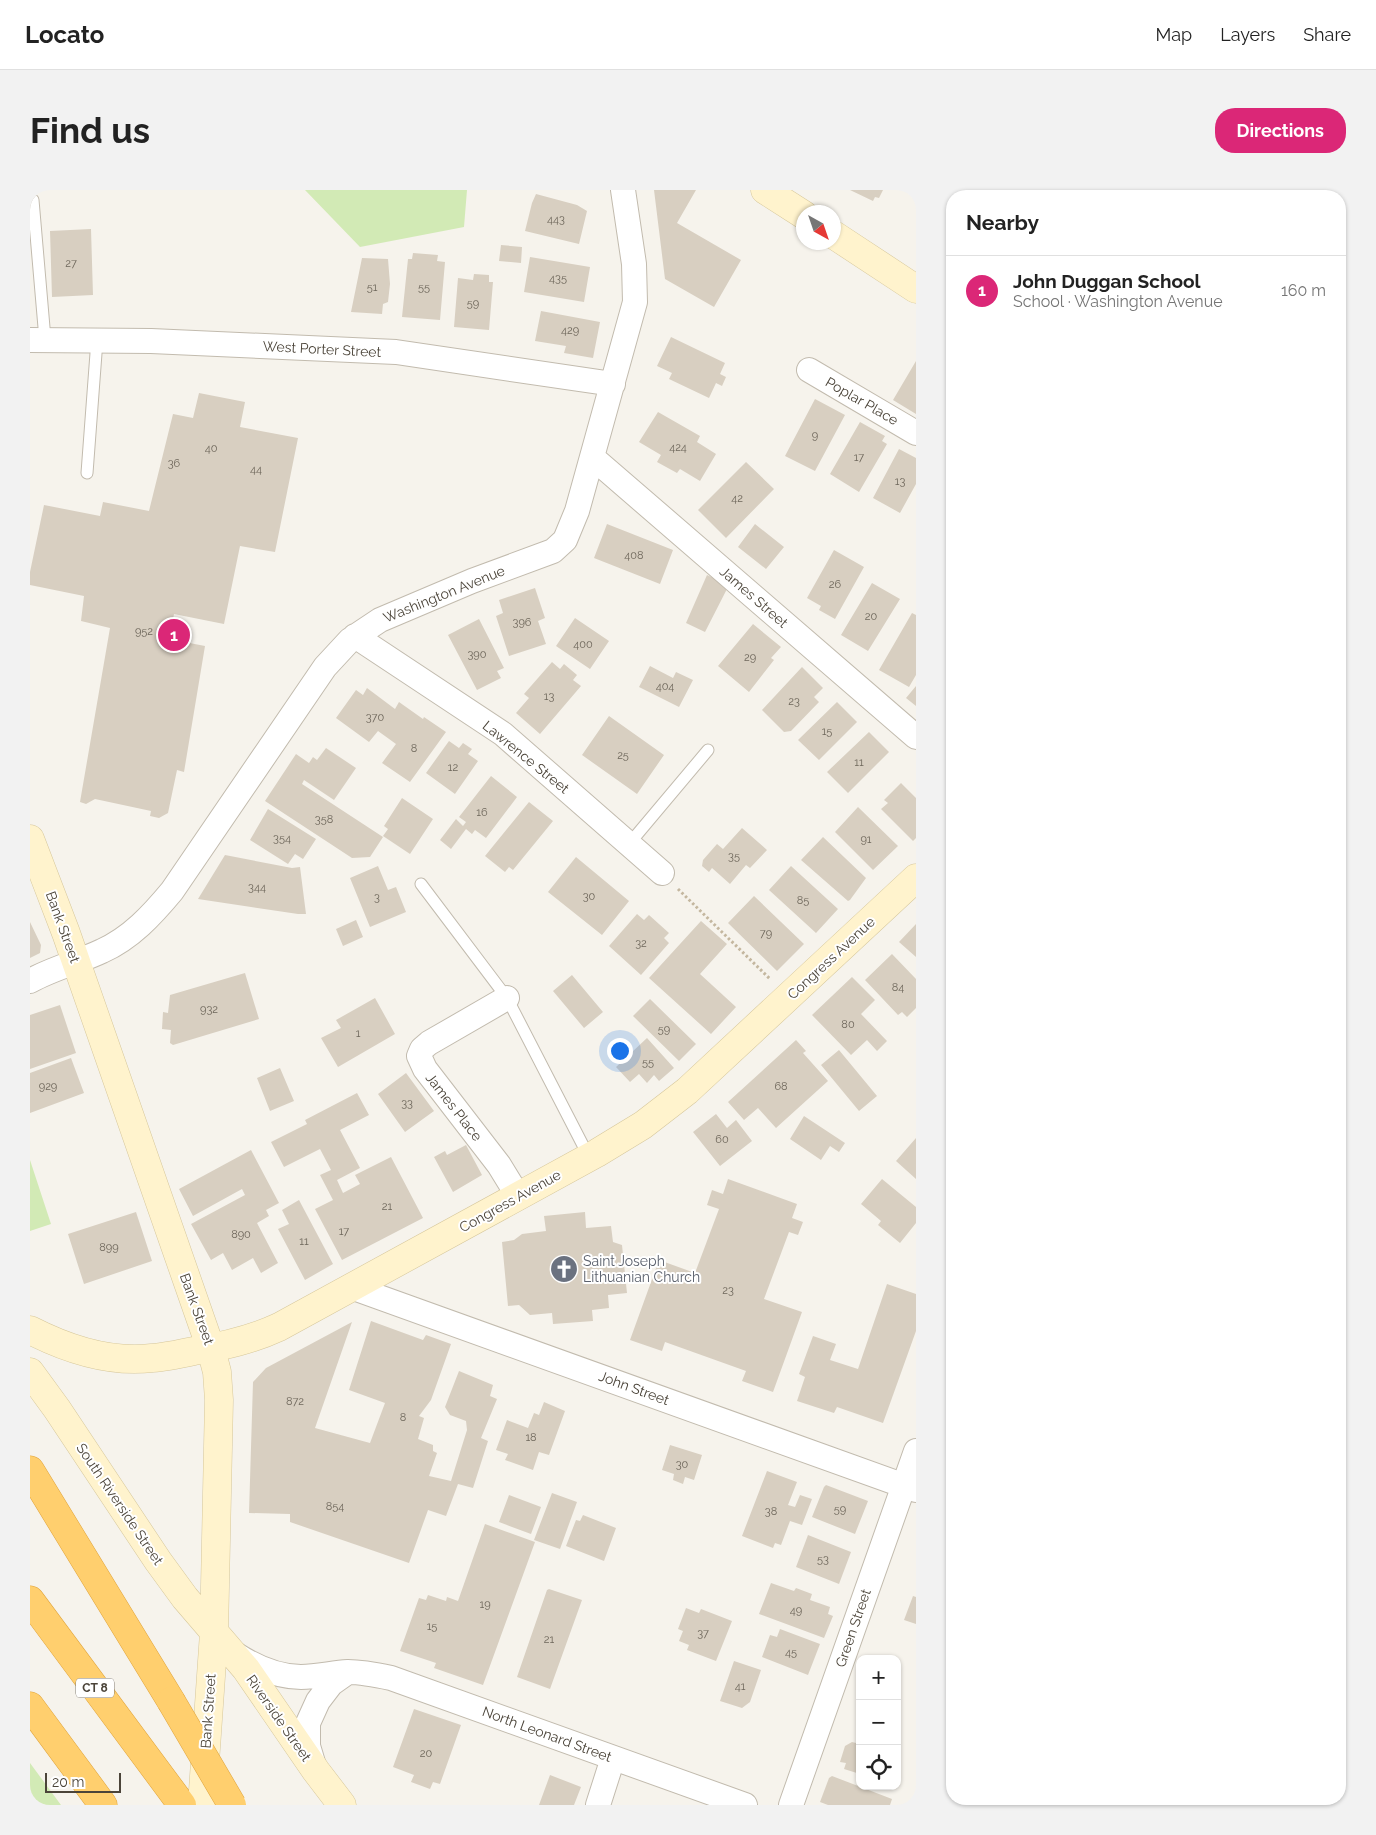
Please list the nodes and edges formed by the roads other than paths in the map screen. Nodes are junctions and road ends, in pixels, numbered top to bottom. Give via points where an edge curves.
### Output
1 (623, 190) edge
2 (765, 190) edge
3 (33, 200) dead end
4 (796, 210) edge
5 (841, 240) edge
6 (916, 289) edge
7 (38, 340) edge
8 (97, 340) junction
9 (809, 370) dead end
10 (613, 384) junction
11 (916, 433) edge
12 (592, 457) junction
13 (87, 474) dead end
14 (355, 636) junction
15 (916, 737) edge
16 (708, 750) dead end
17 (30, 839) edge
18 (628, 844) junction
19 (662, 873) road end
20 (916, 878) edge
21 (421, 884) dead end
22 (76, 962) junction
23 (30, 980) edge
24 (507, 998) junction
25 (590, 1157) junction
26 (518, 1196) junction
27 (351, 1287) junction
28 (30, 1330) edge
29 (211, 1348) junction
30 (30, 1372) edge
31 (916, 1451) edge
32 (30, 1470) edge
33 (910, 1488) edge
34 (30, 1600) edge
35 (223, 1642) junction
36 (348, 1672) junction
37 (30, 1706) edge
38 (613, 1758) junction
39 (316, 1771) junction
40 (103, 1805) edge
41 (182, 1805) edge
42 (202, 1805) edge
43 (232, 1805) edge
44 (342, 1805) edge
45 (598, 1805) edge
46 (745, 1805) edge
47 (791, 1805) edge

1 - 10 street, Washington Avenue via 636,284 632,315
2 - 4 street
3 - 7 lane
5 - 6 street
7 - 8 street, West Porter Street
8 - 10 street, West Porter Street via 396,352
8 - 13 lane
9 - 11 street, Poplar Place
10 - 12 street, Washington Avenue
12 - 14 street, Washington Avenue via 572,527 558,548 393,613
12 - 15 street, James Street
14 - 18 street, Lawrence Street via 503,734
14 - 22 street, Washington Avenue via 325,667 155,912 120,942
16 - 18 lane
17 - 22 street, Bank Street
18 - 19 street, Lawrence Street
20 - 25 street, Congress Avenue via 687,1091 643,1125
21 - 24 lane
22 - 23 street, Washington Avenue
22 - 29 street, Bank Street
24 - 25 lane
24 - 26 street, James Place via 429,1043 419,1056 425,1069 499,1165
25 - 26 street, Congress Avenue
26 - 27 street, Congress Avenue
27 - 29 street, Congress Avenue via 258,1336
27 - 33 street, John Street
28 - 29 street, Congress Avenue via 66,1347 113,1357 153,1358
29 - 35 street, Bank Street via 219,1400
30 - 35 street, South Riverside Street via 158,1561
31 - 33 street, Green Street
32 - 43 highway, bridge
33 - 47 street, Green Street
34 - 41 highway, CT 8
35 - 36 street, North Leonard Street via 253,1666 276,1674 301,1677
35 - 39 street, Riverside Street via 246,1669
35 - 42 street, Bank Street
36 - 38 street, North Leonard Street via 391,1678
36 - 39 street via 331,1684 318,1701 308,1723 308,1746
37 - 40 highway
38 - 45 street
38 - 46 street, North Leonard Street
39 - 44 street, Riverside Street

